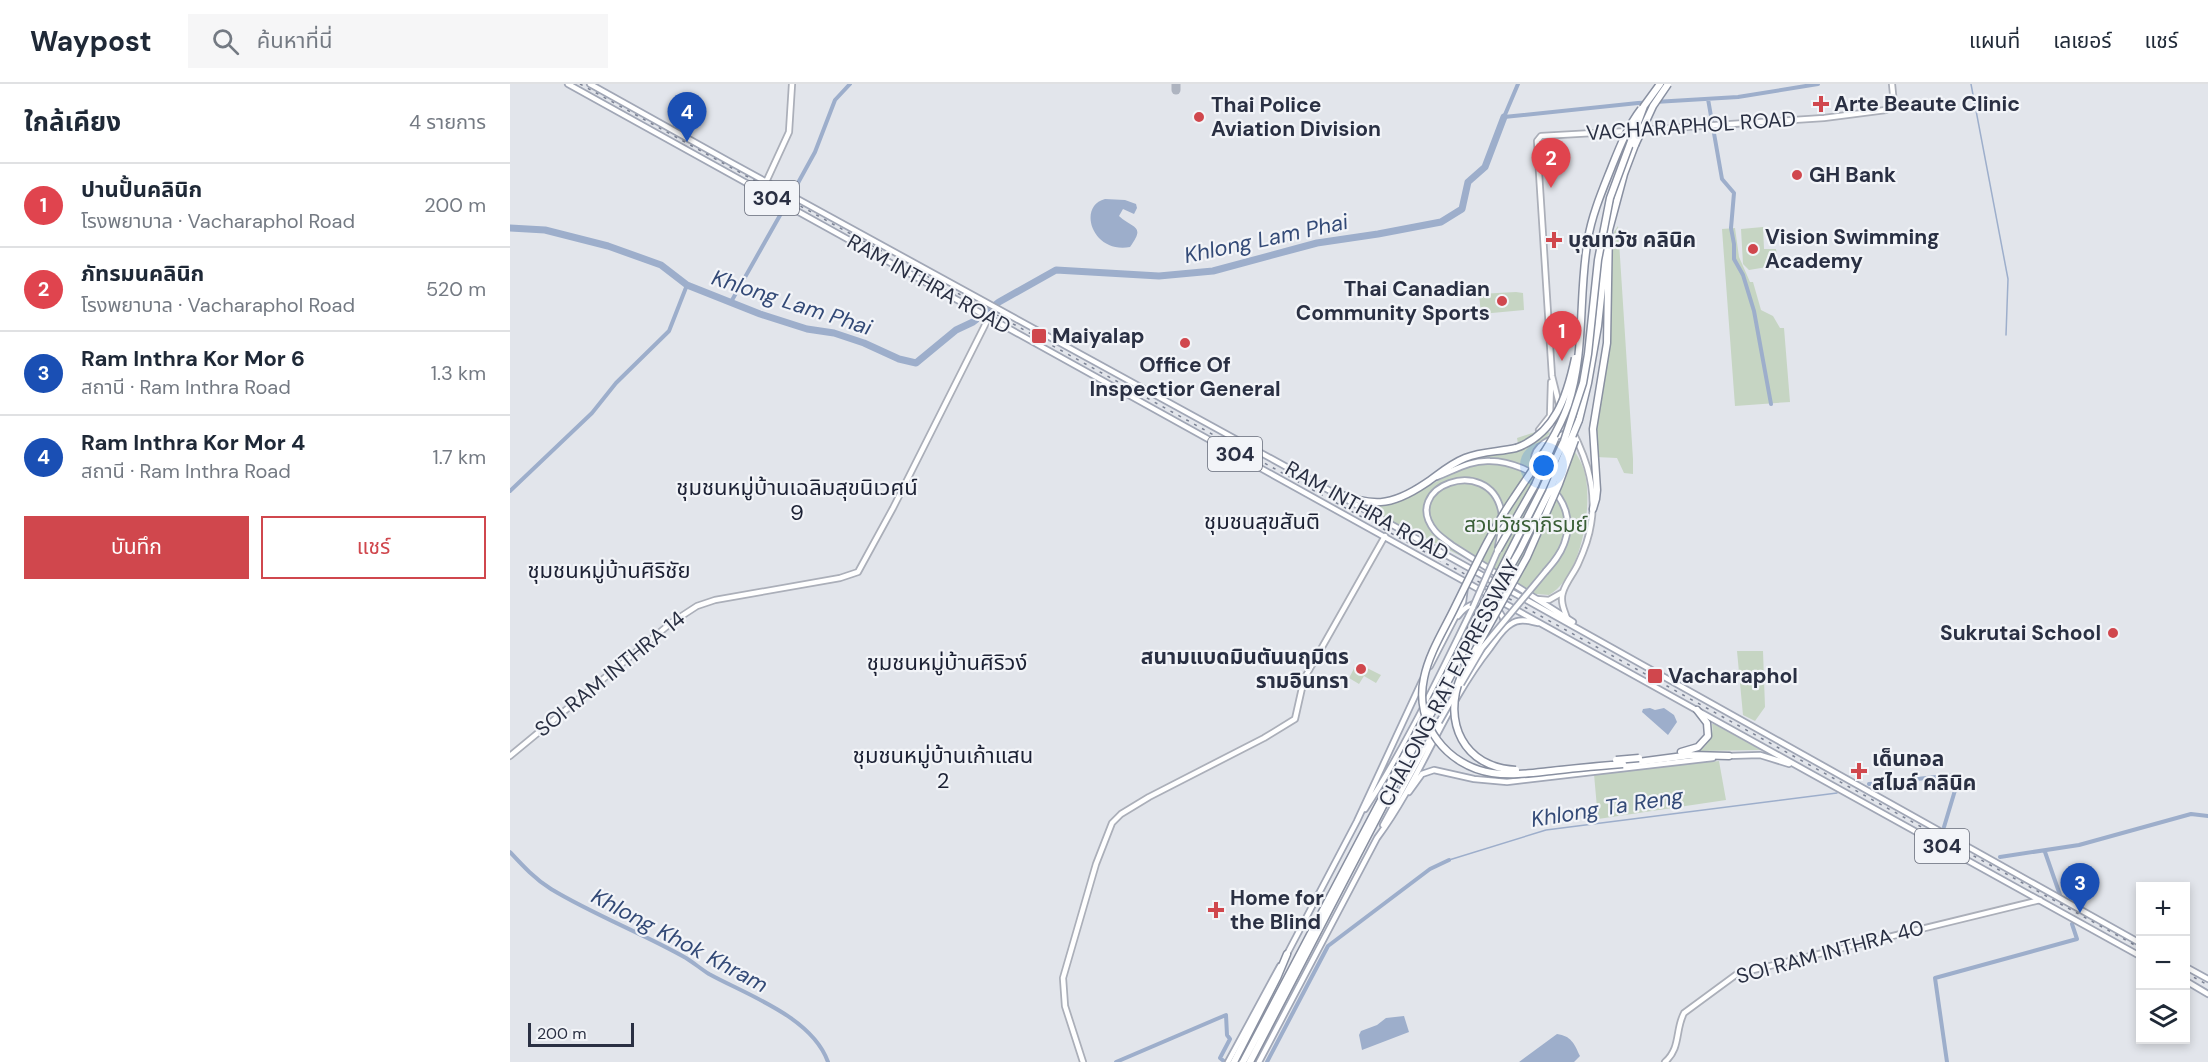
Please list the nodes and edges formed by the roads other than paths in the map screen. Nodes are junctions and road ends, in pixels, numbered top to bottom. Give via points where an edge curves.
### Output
1 (568, 84) edge
2 (590, 84) edge
3 (792, 84) edge
4 (1660, 84) edge
5 (1668, 84) edge
6 (1892, 84) edge
7 (600, 87) edge
8 (1644, 106) junction
9 (766, 182) junction
10 (1610, 227) junction
11 (942, 278) junction
12 (936, 288) junction
13 (987, 316) junction
14 (1581, 327) junction
15 (1092, 360) junction
16 (1086, 371) junction
17 (1552, 376) junction
18 (1579, 420) junction
19 (1558, 427) junction
20 (1573, 431) junction
21 (1550, 438) junction
22 (1541, 478) junction
23 (1427, 482) junction
24 (1333, 492) junction
25 (1593, 508) junction
26 (1385, 536) junction
27 (1497, 550) junction
28 (1454, 574) junction
29 (1563, 592) junction
30 (1534, 599) junction
31 (1455, 618) junction
32 (1567, 618) junction
33 (1543, 624) junction
34 (1503, 631) junction
35 (1602, 642) junction
36 (1697, 710) junction
37 (1746, 724) junction
38 (1740, 734) junction
39 (510, 756) edge
40 (1729, 756) joint
41 (1624, 766) junction
42 (1805, 770) junction
43 (1396, 811) junction
44 (1357, 821) junction
45 (1377, 838) junction
46 (2050, 893) junction
47 (2040, 900) junction
48 (2136, 941) edge
49 (1287, 954) junction
50 (2136, 954) edge
51 (2190, 969) edge
52 (2208, 979) edge
53 (2190, 983) edge
54 (2208, 994) edge
55 (1083, 1062) edge
56 (1230, 1062) edge
57 (1243, 1062) edge
58 (1250, 1062) edge
59 (1259, 1062) edge
60 (1665, 1062) edge

1 - 12 main road, RAM INTHRA ROAD / 304
2 - 7 main road, RAM INTHRA ROAD / 304
3 - 9 main road via 789,132
4 - 8 highway, CHALONG RAT EXPRESSWAY, bridge
5 - 10 highway, CHALONG RAT EXPRESSWAY, bridge via 1635,145
6 - 17 main road, VACHARAPHOL ROAD via 1894,104 1887,110 1541,136 1536,143
7 - 9 main road, RAM INTHRA ROAD / 304
8 - 14 highway, bridge via 1620,147 1591,225
8 - 57 highway, CHALONG RAT EXPRESSWAY, bridge via 1610,198 1583,383 1569,430 1470,631
9 - 11 main road, RAM INTHRA ROAD / 304
10 - 18 highway, CHALONG RAT EXPRESSWAY via 1598,326
10 - 25 highway via 1607,336 1593,429
11 - 12 main road
11 - 15 main road, RAM INTHRA ROAD / 304
12 - 13 main road, RAM INTHRA ROAD / 304
13 - 16 main road, RAM INTHRA ROAD / 304
13 - 39 main road, SOI RAM INTHRA 14 via 858,572 697,606 671,623
14 - 19 highway, bridge via 1573,388
14 - 23 highway, bridge via 1573,368 1558,411 1541,435 1516,448 1464,458
15 - 16 main road
15 - 24 main road, RAM INTHRA ROAD / 304
16 - 26 main road, RAM INTHRA ROAD / 304
17 - 20 main road, VACHARAPHOL ROAD via 1561,410
17 - 21 main road via 1550,416 1541,429 1549,428
18 - 36 highway, bridge via 1559,484 1531,548 1461,676 1454,696 1459,735 1470,750 1490,765 1527,770 1686,752 1708,736 1708,727
18 - 58 highway, CHALONG RAT EXPRESSWAY, bridge via 1520,550
19 - 27 highway, bridge via 1535,485
19 - 41 highway, bridge via 1490,539 1435,648 1423,680 1423,703 1428,725 1440,746 1462,763 1481,771 1513,774
20 - 21 main road
20 - 25 main road, VACHARAPHOL ROAD via 1592,484
21 - 22 main road, bridge via 1535,453 1534,464
22 - 23 main road, bridge via 1519,467 1490,460 1475,461
22 - 45 main road, bridge via 1552,487 1566,513 1565,543 1557,558 1482,648
23 - 24 highway via 1378,503
24 - 35 main road, RAM INTHRA ROAD / 304
25 - 29 main road, VACHARAPHOL ROAD via 1585,548
26 - 28 main road, RAM INTHRA ROAD / 304
26 - 55 main road via 1304,679 1294,719 1149,797 1112,823 1063,978 1065,1006
27 - 30 main road, bridge via 1502,519 1495,496 1473,482 1454,480 1434,492 1428,506 1435,531
27 - 44 main road, bridge via 1422,710
28 - 31 main road via 1466,588
28 - 33 main road, RAM INTHRA ROAD / 304
29 - 30 main road via 1549,600
29 - 32 main road
30 - 32 main road
31 - 34 main road via 1469,605 1485,603 1503,615
31 - 44 main road
32 - 35 main road
33 - 34 main road via 1517,621
33 - 36 main road, RAM INTHRA ROAD / 304
34 - 43 main road via 1468,680
35 - 37 main road, RAM INTHRA ROAD / 304
36 - 38 main road, RAM INTHRA ROAD / 304
37 - 38 main road
37 - 46 main road, RAM INTHRA ROAD / 304
38 - 42 main road, RAM INTHRA ROAD / 304
40 - 41 highway via 1691,755
40 - 42 main road via 1760,755
41 - 43 main road via 1499,782 1428,771
42 - 47 main road, RAM INTHRA ROAD / 304
43 - 45 main road
44 - 49 main road
45 - 59 main road
46 - 47 main road
46 - 48 main road, RAM INTHRA ROAD / 304
47 - 50 main road, RAM INTHRA ROAD / 304
47 - 60 main road, SOI RAM INTHRA 40 via 1737,974 1684,1013 1676,1049
49 - 56 main road
49 - 56 highway via 1240,1050
51 - 52 main road
53 - 54 main road

